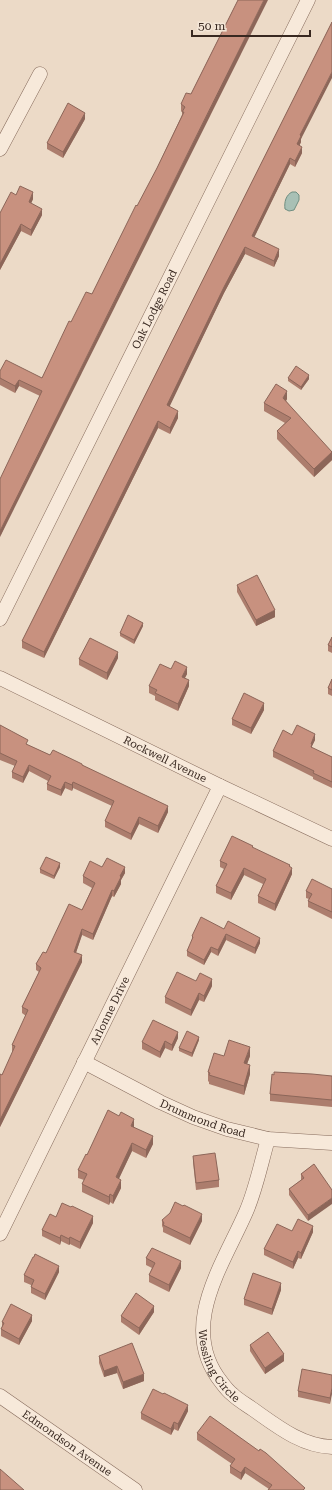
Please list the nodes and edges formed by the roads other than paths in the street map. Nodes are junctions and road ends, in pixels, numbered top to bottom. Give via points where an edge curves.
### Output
1 (308, 0) edge
2 (40, 74) dead end
3 (0, 149) edge
4 (0, 618) edge
5 (0, 678) edge
6 (220, 786) junction
7 (332, 839) edge
8 (84, 1062) junction
9 (268, 1139) junction
10 (332, 1143) edge
11 (0, 1234) edge
12 (0, 1396) edge
13 (332, 1447) edge
14 (135, 1490) edge

1 - 4 street, Oak Lodge Road
2 - 3 street
5 - 6 street, Rockwell Avenue
6 - 7 street, Rockwell Avenue
6 - 8 street, Arlonne Drive
8 - 9 street, Drummond Road via 193,1117
8 - 11 street, Arlonne Drive
9 - 10 street, Drummond Road
9 - 13 street, Wessling Circle via 247,1210 209,1292 202,1339 207,1359 215,1375 231,1394 284,1431 308,1443
12 - 14 street, Edmondson Avenue

